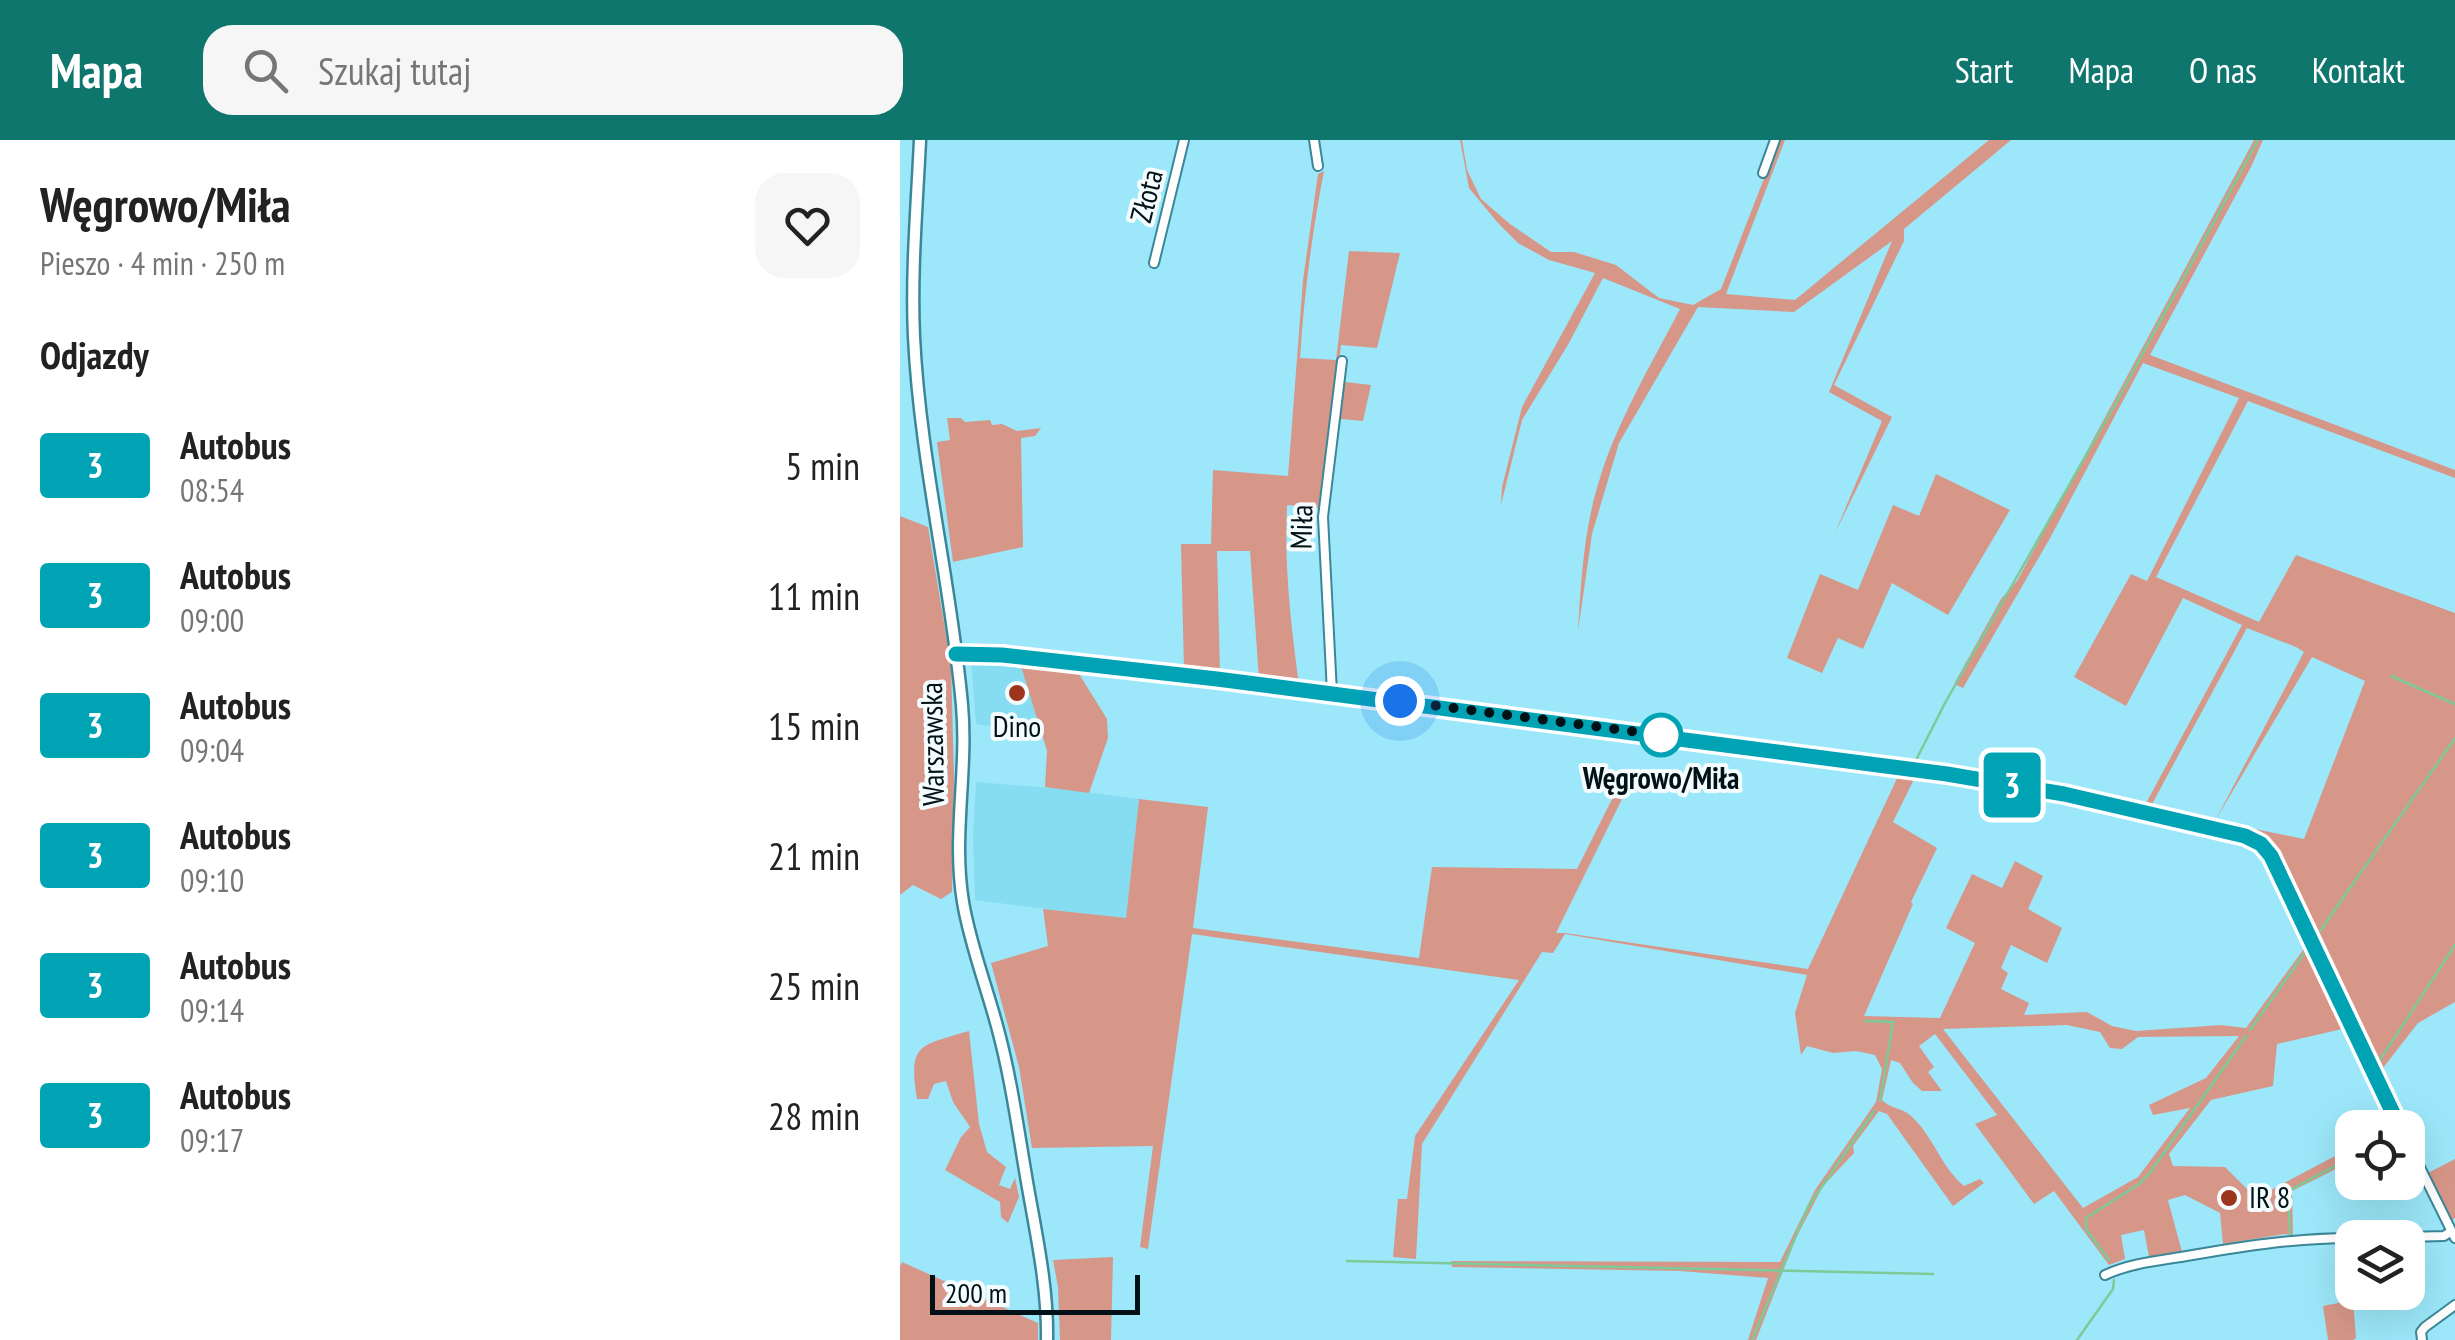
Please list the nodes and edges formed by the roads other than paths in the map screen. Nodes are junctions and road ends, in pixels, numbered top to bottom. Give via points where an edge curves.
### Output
1 (920, 140) edge
2 (1184, 140) edge
3 (1314, 140) edge
4 (1775, 140) edge
5 (1318, 166) dead end
6 (1763, 173) dead end
7 (1154, 263) dead end
8 (1342, 361) dead end
9 (956, 654) junction
10 (1332, 694) junction
11 (2391, 1110) edge
12 (2425, 1179) edge
13 (2452, 1235) edge
14 (2425, 1237) edge
15 (2335, 1239) edge
16 (2104, 1276) dead end
17 (2455, 1305) edge
18 (1047, 1340) edge
19 (2422, 1340) edge

1 - 9 main road, Warszawska via 914,337
2 - 7 street, Złota
3 - 5 street
4 - 6 street
8 - 10 street, Miła via 1323,516
9 - 10 street
9 - 18 main road, Warszawska via 964,728 962,895 1011,1086
10 - 11 street via 1947,774 2245,836 2271,856
12 - 13 street
13 - 14 street
15 - 16 street via 2213,1251
17 - 19 street via 2421,1332

